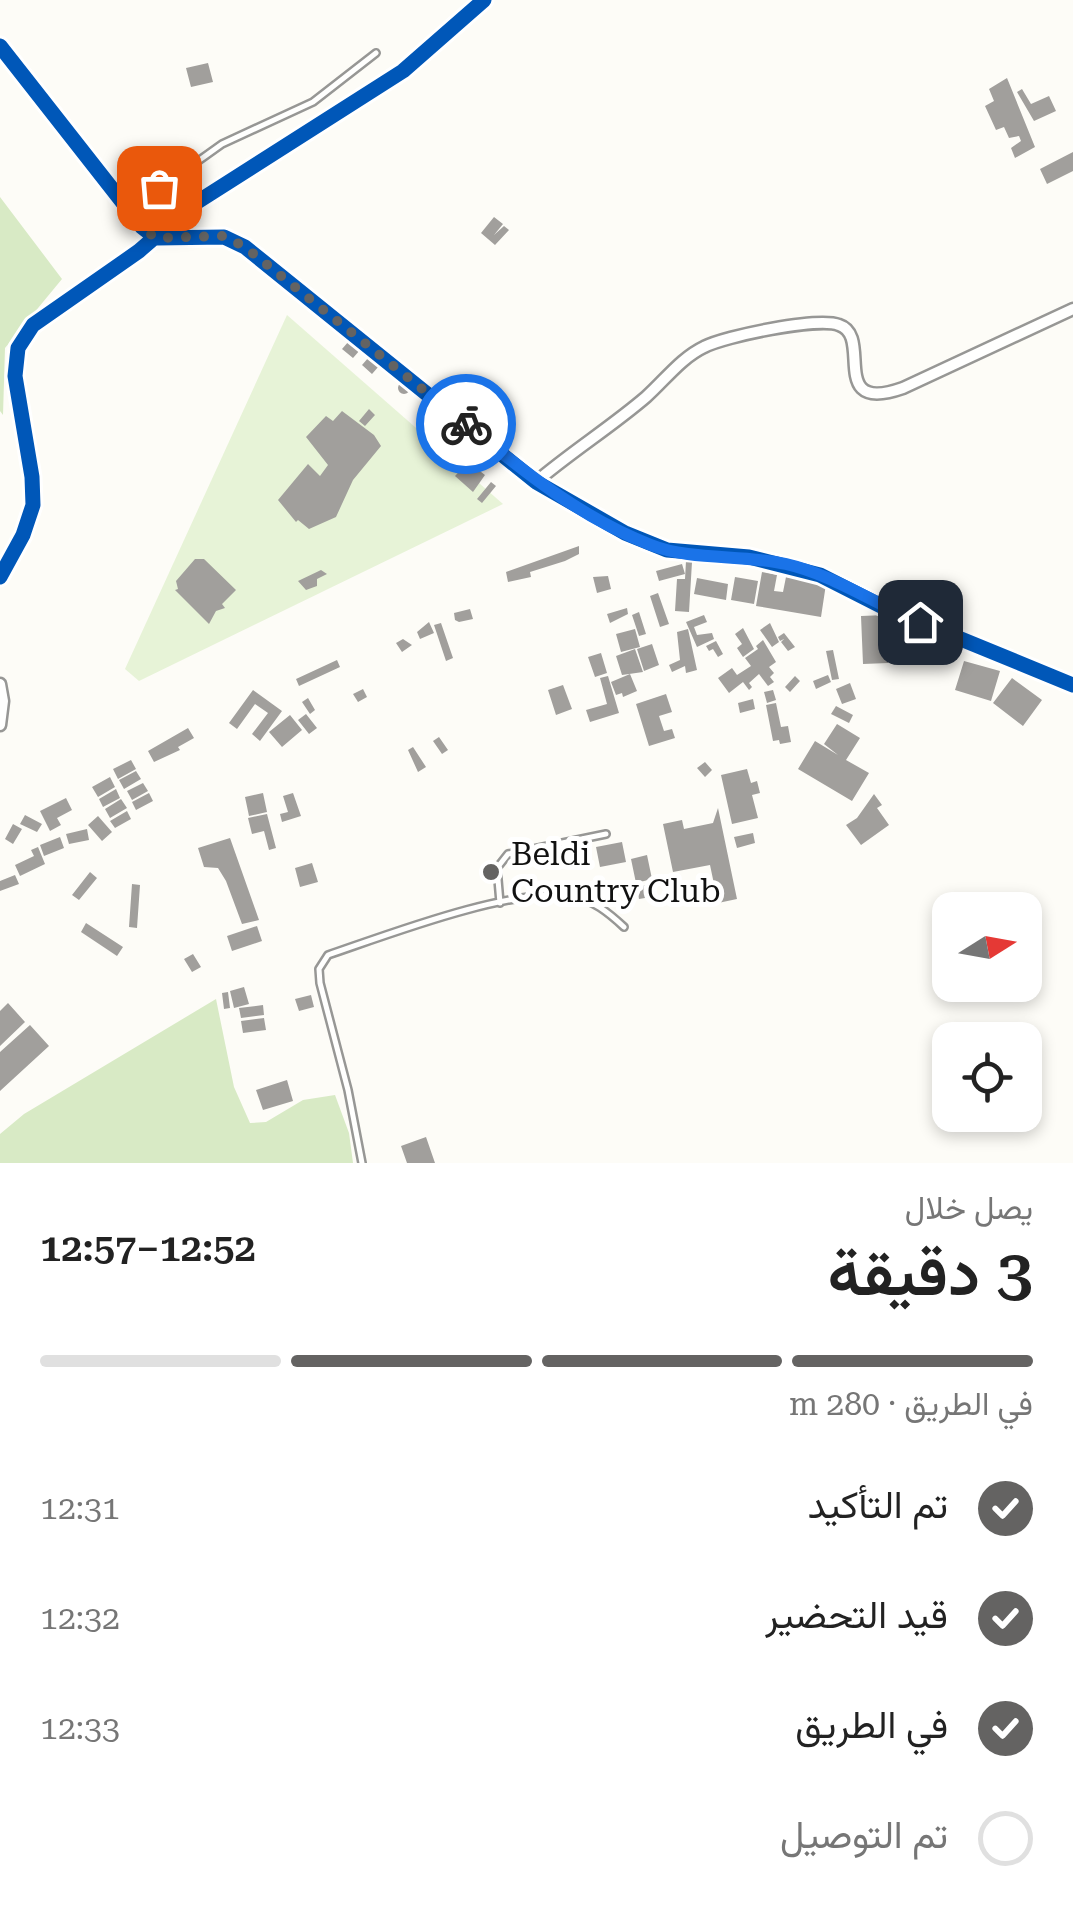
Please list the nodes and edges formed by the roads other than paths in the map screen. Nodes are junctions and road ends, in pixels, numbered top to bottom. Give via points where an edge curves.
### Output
1 (484, 0) edge
2 (0, 46) edge
3 (376, 53) dead end
4 (128, 210) junction
5 (156, 238) junction
6 (1073, 309) edge
7 (536, 482) junction
8 (0, 577) edge
9 (0, 684) edge
10 (1073, 685) edge
11 (0, 725) edge
12 (606, 834) dead end
13 (500, 903) junction
14 (624, 927) dead end
15 (362, 1163) edge

1 - 5 street via 403,72 191,206
2 - 4 street
3 - 4 lane via 314,102 222,144
4 - 5 street
5 - 7 street via 224,236 245,247
5 - 8 street via 33,325 18,348 15,376 33,505
6 - 7 street via 878,396 856,378 854,342 841,325 718,341 686,358
7 - 10 street via 648,544 749,557 820,575
9 - 11 street
12 - 13 lane via 508,854 497,868
13 - 14 lane via 575,896
13 - 15 lane via 358,944 322,962 320,983

